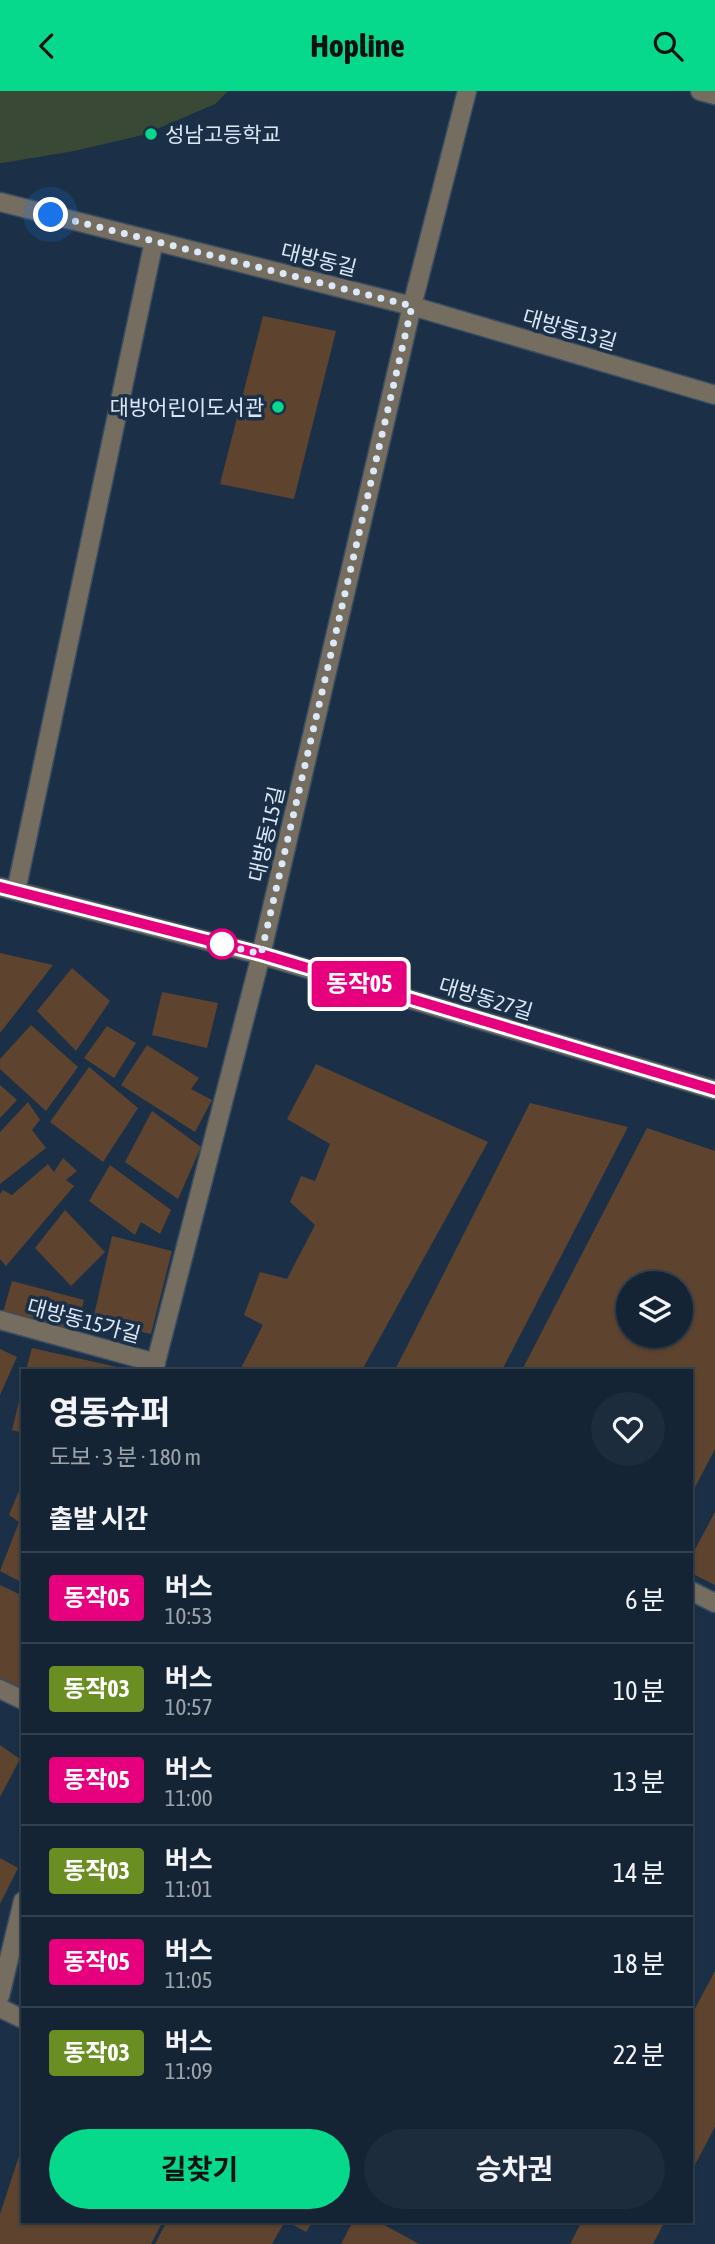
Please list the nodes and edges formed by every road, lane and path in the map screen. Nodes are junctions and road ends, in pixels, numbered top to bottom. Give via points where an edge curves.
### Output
1 (467, 91) edge
2 (700, 91) edge
3 (715, 95) edge
4 (0, 202) edge
5 (154, 241) junction
6 (412, 306) junction
7 (715, 395) edge
8 (8, 889) edge
9 (261, 954) junction
10 (715, 1090) edge
11 (0, 1320) edge
12 (155, 1367) edge
13 (693, 1592) edge
14 (715, 1603) edge
15 (0, 1689) edge
16 (21, 1699) edge
17 (21, 1909) edge
18 (0, 1996) edge
19 (0, 2008) edge
20 (21, 2018) edge

1 - 6 street
2 - 3 street
4 - 5 street, 대방동길
5 - 6 street, 대방동길
5 - 8 street
6 - 7 street, 대방동13길
6 - 9 street, 대방동15길
8 - 9 street, 대방동27길
9 - 10 street, 대방동27길
9 - 12 street, 대방동15길
11 - 12 street, 대방동15가길
13 - 14 street
15 - 16 street
17 - 18 street
19 - 20 street

